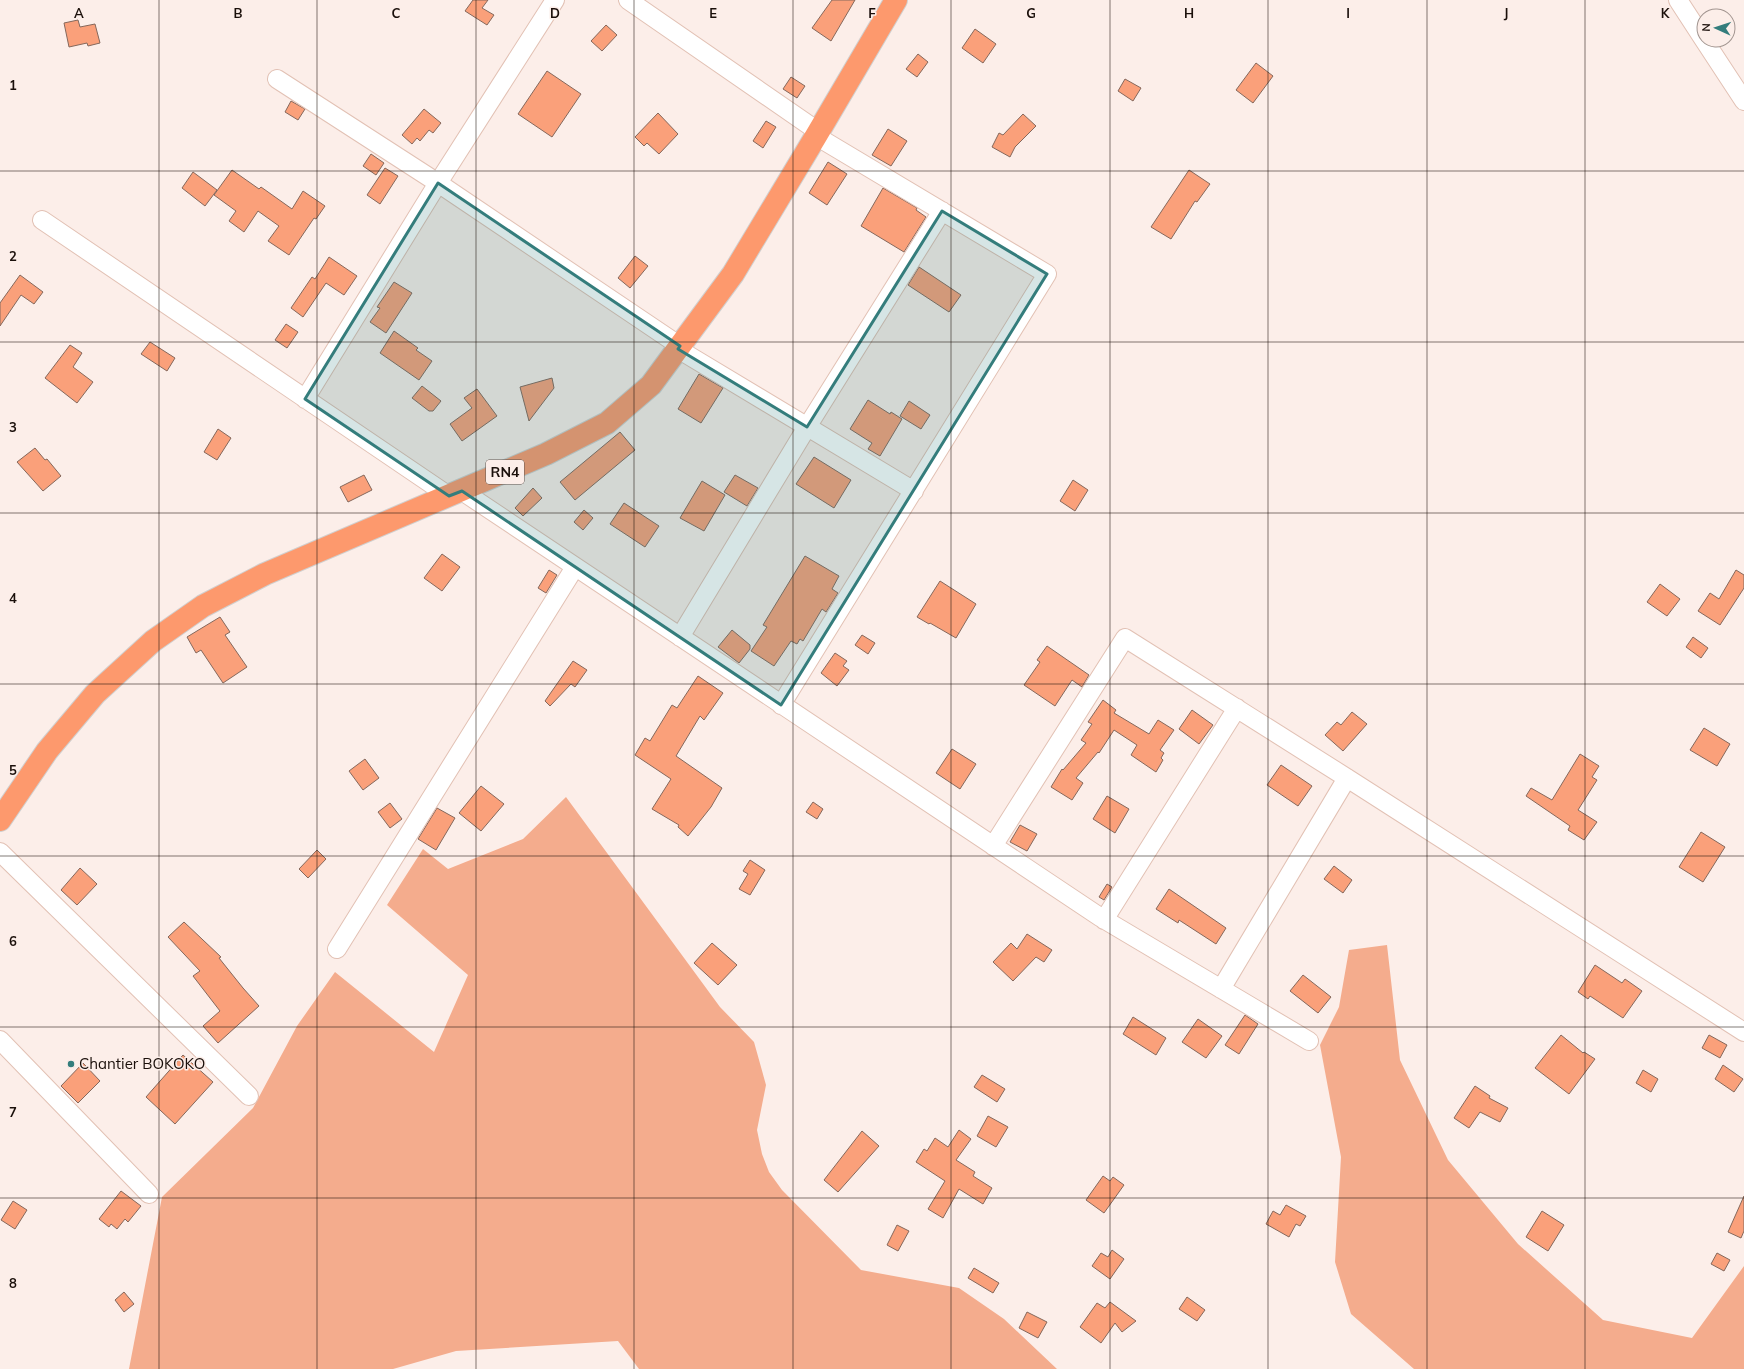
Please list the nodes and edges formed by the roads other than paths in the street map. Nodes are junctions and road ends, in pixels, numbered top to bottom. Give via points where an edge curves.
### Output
1 (555, 0) edge
2 (628, 0) edge
3 (896, 0) edge
4 (1678, 0) edge
5 (1696, 28) edge
6 (1709, 48) edge
7 (277, 79) dead end
8 (1744, 101) edge
9 (817, 134) junction
10 (438, 183) junction
11 (942, 211) junction
12 (42, 220) dead end
13 (679, 347) junction
14 (305, 399) junction
15 (807, 427) junction
16 (914, 490) junction
17 (455, 494) junction
18 (575, 567) junction
19 (680, 637) junction
20 (781, 705) junction
21 (1237, 708) junction
22 (1347, 778) junction
23 (0, 820) edge
24 (992, 846) junction
25 (0, 852) edge
26 (1104, 920) junction
27 (337, 948) dead end
28 (1221, 989) junction
29 (1744, 1032) edge
30 (0, 1040) edge
31 (1309, 1041) dead end
32 (250, 1096) dead end
33 (149, 1194) dead end

1 - 10 street
2 - 9 street
3 - 9 highway, RN4
4 - 5 street
6 - 8 street
7 - 10 street
9 - 11 street
9 - 13 highway, RN4 via 733,274
10 - 13 street
10 - 14 street
11 - 15 street
11 - 16 street via 1047,274
12 - 14 street
13 - 15 street
13 - 17 highway, RN4 via 651,385 607,423 546,454
14 - 17 street
15 - 16 street
15 - 19 street
16 - 20 street
17 - 18 street
17 - 23 highway, RN4 via 265,574 203,606 153,641 95,694 52,745
18 - 19 street
18 - 27 street
19 - 20 street
20 - 24 street
21 - 22 street
21 - 24 street via 1125,638
21 - 26 street
22 - 28 street
22 - 29 street
24 - 26 street
25 - 32 street
26 - 28 street
28 - 31 street
30 - 33 street

